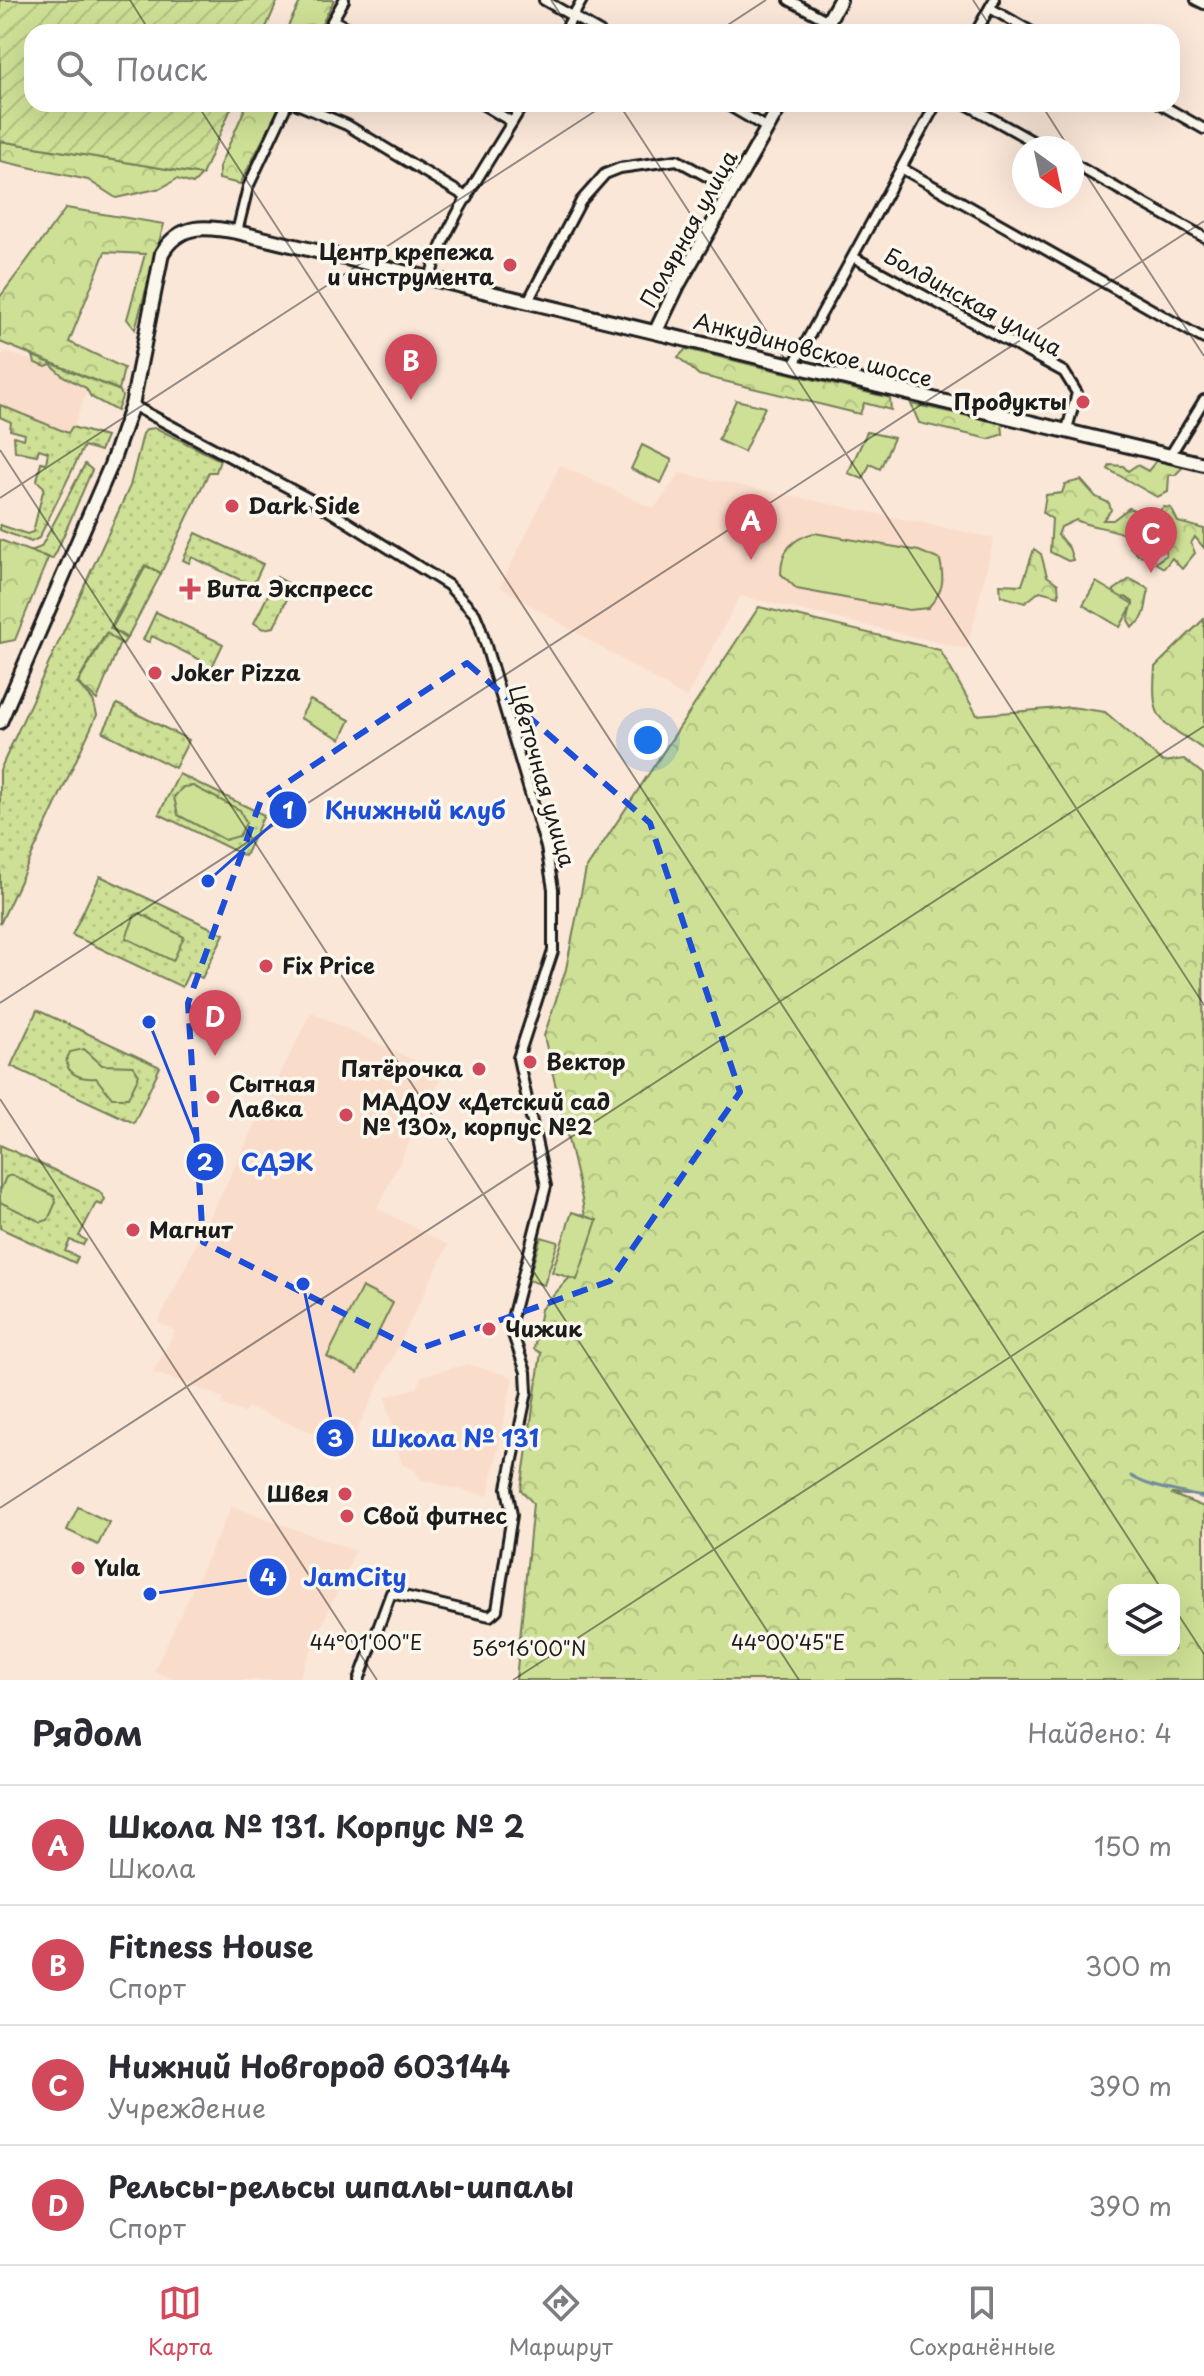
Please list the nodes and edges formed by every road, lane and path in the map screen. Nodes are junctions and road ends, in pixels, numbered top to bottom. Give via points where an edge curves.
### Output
1 (344, 0) edge
2 (544, 0) edge
3 (582, 0) edge
4 (789, 0) edge
5 (840, 0) edge
6 (1196, 0) edge
7 (992, 4) edge
8 (1204, 4) edge
9 (573, 16) junction
10 (333, 20) junction
11 (331, 24) edge
12 (341, 24) edge
13 (568, 24) edge
14 (586, 24) edge
15 (821, 24) edge
16 (827, 24) edge
17 (981, 24) edge
18 (1021, 24) edge
19 (283, 112) edge
20 (316, 112) edge
21 (495, 112) edge
22 (518, 112) edge
23 (740, 112) edge
24 (776, 112) edge
25 (932, 112) edge
26 (980, 112) edge
27 (1174, 112) edge
28 (512, 122) junction
29 (767, 128) junction
30 (1204, 129) edge
31 (1023, 136) edge
32 (903, 169) junction
33 (1084, 170) edge
34 (732, 190) junction
35 (468, 198) junction
36 (237, 232) junction
37 (1204, 237) edge
38 (853, 257) junction
39 (430, 281) junction
40 (527, 303) junction
41 (656, 331) junction
42 (1204, 339) edge
43 (793, 367) junction
44 (1204, 400) edge
45 (132, 405) junction
46 (1067, 429) junction
47 (1171, 454) junction
48 (1204, 464) edge
49 (0, 722) edge
50 (359, 1680) edge

1 - 10 street
2 - 9 street
3 - 9 street
4 - 15 street
5 - 16 main road
6 - 8 street
7 - 17 street
7 - 18 street
9 - 13 street
9 - 14 street
10 - 11 street
10 - 12 street
19 - 36 street via 248,187
20 - 35 street
21 - 28 street
22 - 28 street
23 - 29 street
24 - 29 main road, Полярная улица
25 - 32 street
26 - 31 street
27 - 30 street
28 - 35 street
29 - 34 main road, Полярная улица
32 - 38 street
32 - 42 street
33 - 37 street
34 - 40 street via 677,160 605,174 581,201
34 - 41 main road, Полярная улица
35 - 39 street
36 - 39 main road, Анкудиновское шоссе
36 - 45 main road, Анкудиновское шоссе via 179,232 162,253
38 - 43 street
38 - 46 street, Болдинская улица via 1064,372 1077,393
39 - 40 main road, Анкудиновское шоссе
40 - 41 main road, Анкудиновское шоссе
41 - 43 main road, Анкудиновское шоссе
43 - 46 main road, Анкудиновское шоссе
44 - 47 street
45 - 49 main road via 101,492
45 - 50 street, Цветочная улица via 315,502 463,599 480,626 551,864 553,951 518,1058 546,1186 510,1326 526,1372 527,1392 507,1488 512,1515 497,1610 490,1616 391,1593
46 - 47 main road, Анкудиновское шоссе
47 - 48 main road, Анкудиновское шоссе

